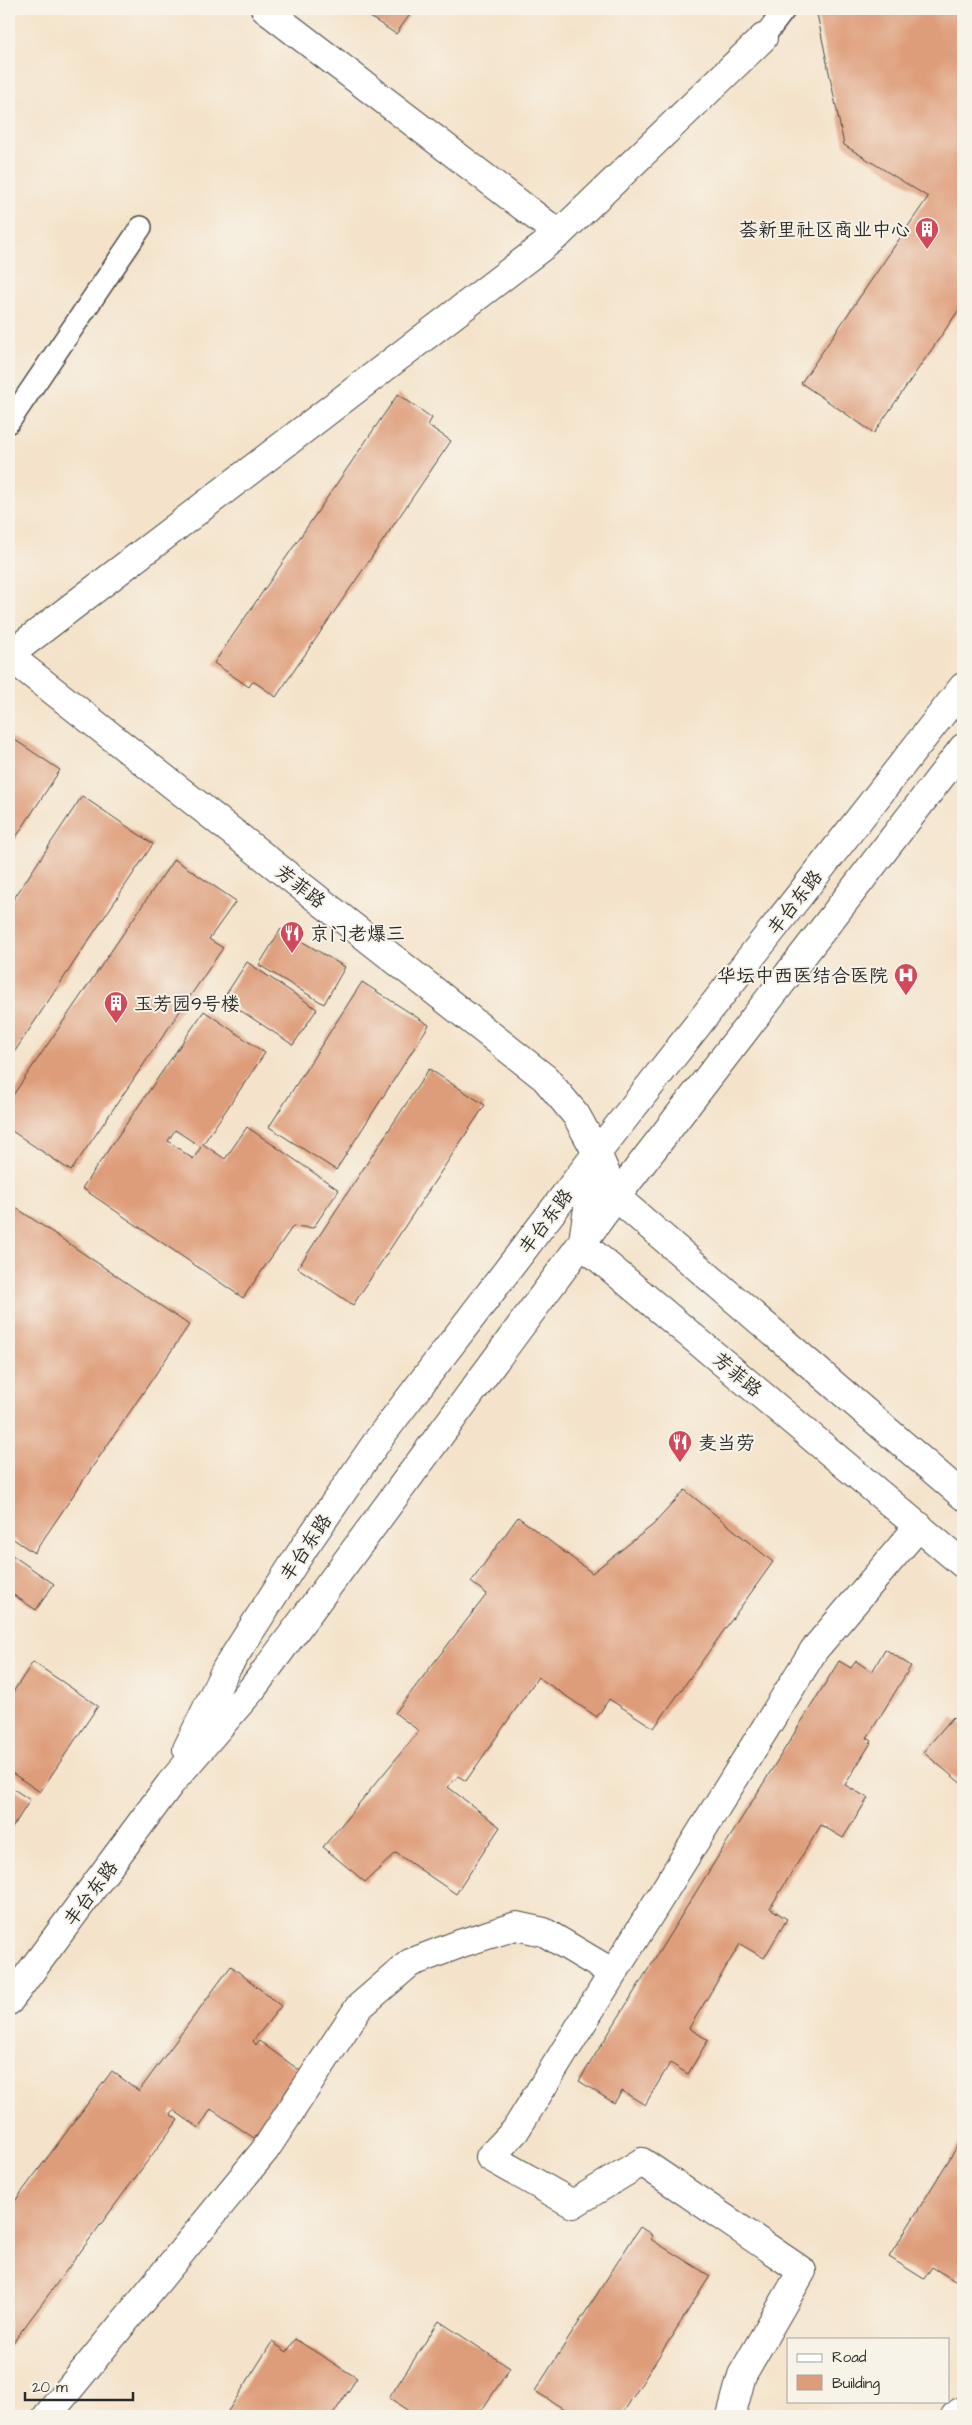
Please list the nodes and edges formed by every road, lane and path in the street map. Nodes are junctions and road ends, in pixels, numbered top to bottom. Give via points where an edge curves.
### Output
1 (265, 9) edge
2 (785, 9) edge
3 (763, 38) joint
4 (141, 227) dead end
5 (559, 234) junction
6 (9, 422) edge
7 (9, 655) edge
8 (963, 687) edge
9 (963, 748) edge
10 (597, 1153) junction
11 (616, 1198) junction
12 (582, 1244) junction
13 (963, 1496) edge
14 (919, 1526) junction
15 (963, 1564) edge
16 (170, 1784) junction
17 (613, 1973) junction
18 (9, 2001) edge
19 (963, 2410) edge
20 (47, 2416) edge
21 (731, 2416) edge
22 (955, 2416) edge

1 - 5 street
2 - 3 lane
3 - 5 street
4 - 6 lane
5 - 7 street
7 - 10 street, 芳菲路 via 546,1078 576,1115
8 - 10 street, 丰台东路
9 - 11 street, 丰台东路
10 - 11 street, 芳菲路
10 - 12 street
10 - 16 street, 丰台东路 via 383,1433 305,1546 226,1669
11 - 12 street, 丰台东路
11 - 13 street, 芳菲路
12 - 14 street, 芳菲路
12 - 16 street, 丰台东路 via 252,1689
14 - 15 street, 芳菲路
14 - 17 street via 814,1650
16 - 18 street, 丰台东路
17 - 20 street via 544,1932 516,1926 410,1963 360,2007 265,2150
17 - 21 street via 515,2131 490,2157 572,2204 642,2162 802,2271 742,2374
19 - 22 street

